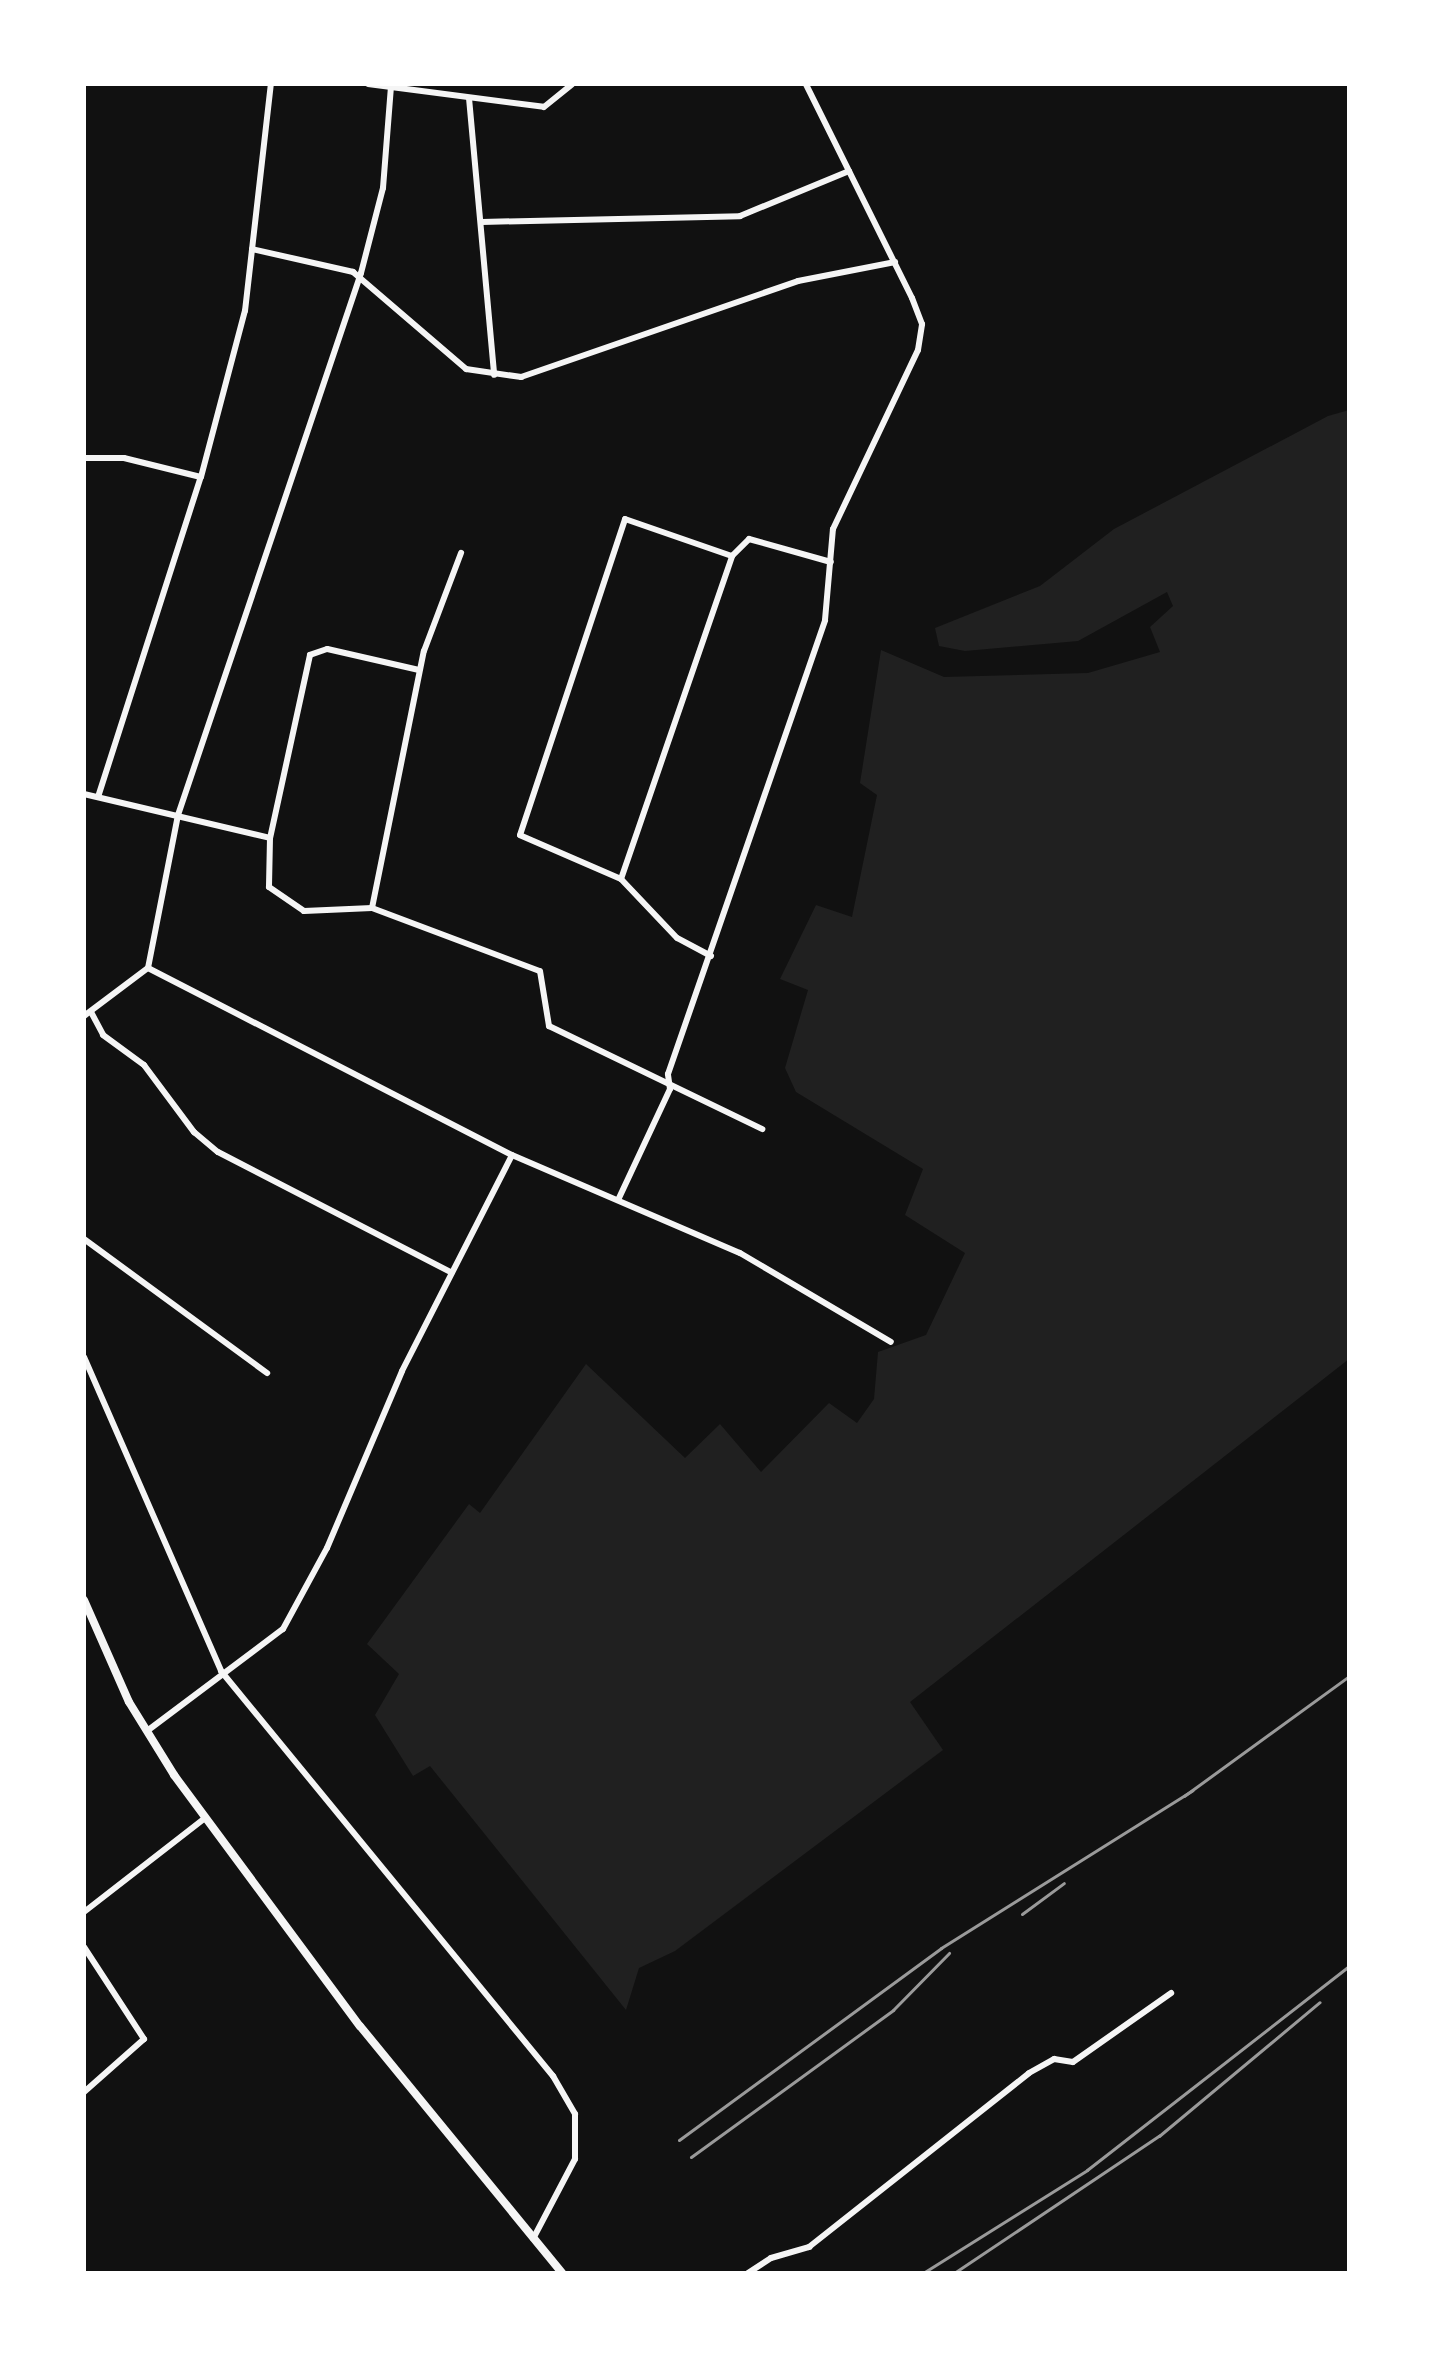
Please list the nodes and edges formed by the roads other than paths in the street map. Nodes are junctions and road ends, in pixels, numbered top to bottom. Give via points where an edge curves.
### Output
1 (271, 84) edge
2 (368, 84) edge
3 (572, 84) edge
4 (806, 84) edge
5 (391, 87) junction
6 (469, 98) junction
7 (849, 171) junction
8 (482, 222) junction
9 (252, 249) junction
10 (895, 262) junction
11 (359, 277) junction
12 (494, 375) junction
13 (84, 458) edge
14 (201, 477) junction
15 (461, 553) dead end
16 (732, 556) junction
17 (831, 562) junction
18 (419, 670) junction
19 (84, 794) edge
20 (98, 797) junction
21 (178, 815) junction
22 (270, 838) junction
23 (621, 879) junction
24 (372, 908) junction
25 (711, 956) junction
26 (148, 968) junction
27 (88, 1014) edge
28 (670, 1089) junction
29 (762, 1129) dead end
30 (512, 1155) junction
31 (619, 1198) junction
32 (84, 1239) edge
33 (452, 1273) junction
34 (891, 1342) dead end
35 (84, 1357) edge
36 (267, 1373) dead end
37 (84, 1600) edge
38 (221, 1671) junction
39 (147, 1731) junction
40 (205, 1818) junction
41 (84, 1912) edge
42 (84, 1947) edge
43 (1171, 1993) dead end
44 (84, 2092) edge
45 (533, 2239) junction
46 (562, 2273) edge
47 (748, 2273) edge

1 - 9 street
2 - 5 street
3 - 6 street via 544,107
4 - 7 street
5 - 6 street
5 - 11 street via 383,188
6 - 8 street
7 - 8 street via 740,216
7 - 10 street
8 - 12 street
9 - 11 street via 324,261
9 - 14 street via 245,311
10 - 12 street via 798,281 543,371 521,377
10 - 17 street via 922,324 918,350 833,529
11 - 12 street via 466,369
11 - 21 street
13 - 14 street via 124,458
14 - 20 street
15 - 18 street
16 - 17 street via 749,539
16 - 23 street
16 - 23 street via 625,519 520,835
17 - 25 street via 825,620
18 - 22 street via 327,649 310,655
18 - 24 street
19 - 20 street
20 - 21 street
21 - 22 street
21 - 26 street
22 - 24 street via 269,887 304,911
23 - 25 street via 677,938
24 - 28 street via 540,971 549,1026
25 - 28 street via 668,1074
26 - 27 street
26 - 30 street
27 - 33 street via 103,1035 144,1065 194,1132 218,1152
28 - 29 street
28 - 31 street
30 - 31 street
30 - 33 street
31 - 34 street via 740,1253
32 - 36 street
33 - 38 street via 327,1548 283,1629
35 - 38 street
37 - 39 main road
38 - 39 street
38 - 45 street via 553,2076 575,2114 575,2159
39 - 40 main road
40 - 41 street
40 - 45 main road via 360,2026
42 - 44 street via 144,2039
43 - 47 street via 1073,2062 1054,2059 1029,2073 809,2247 771,2258
45 - 46 main road

